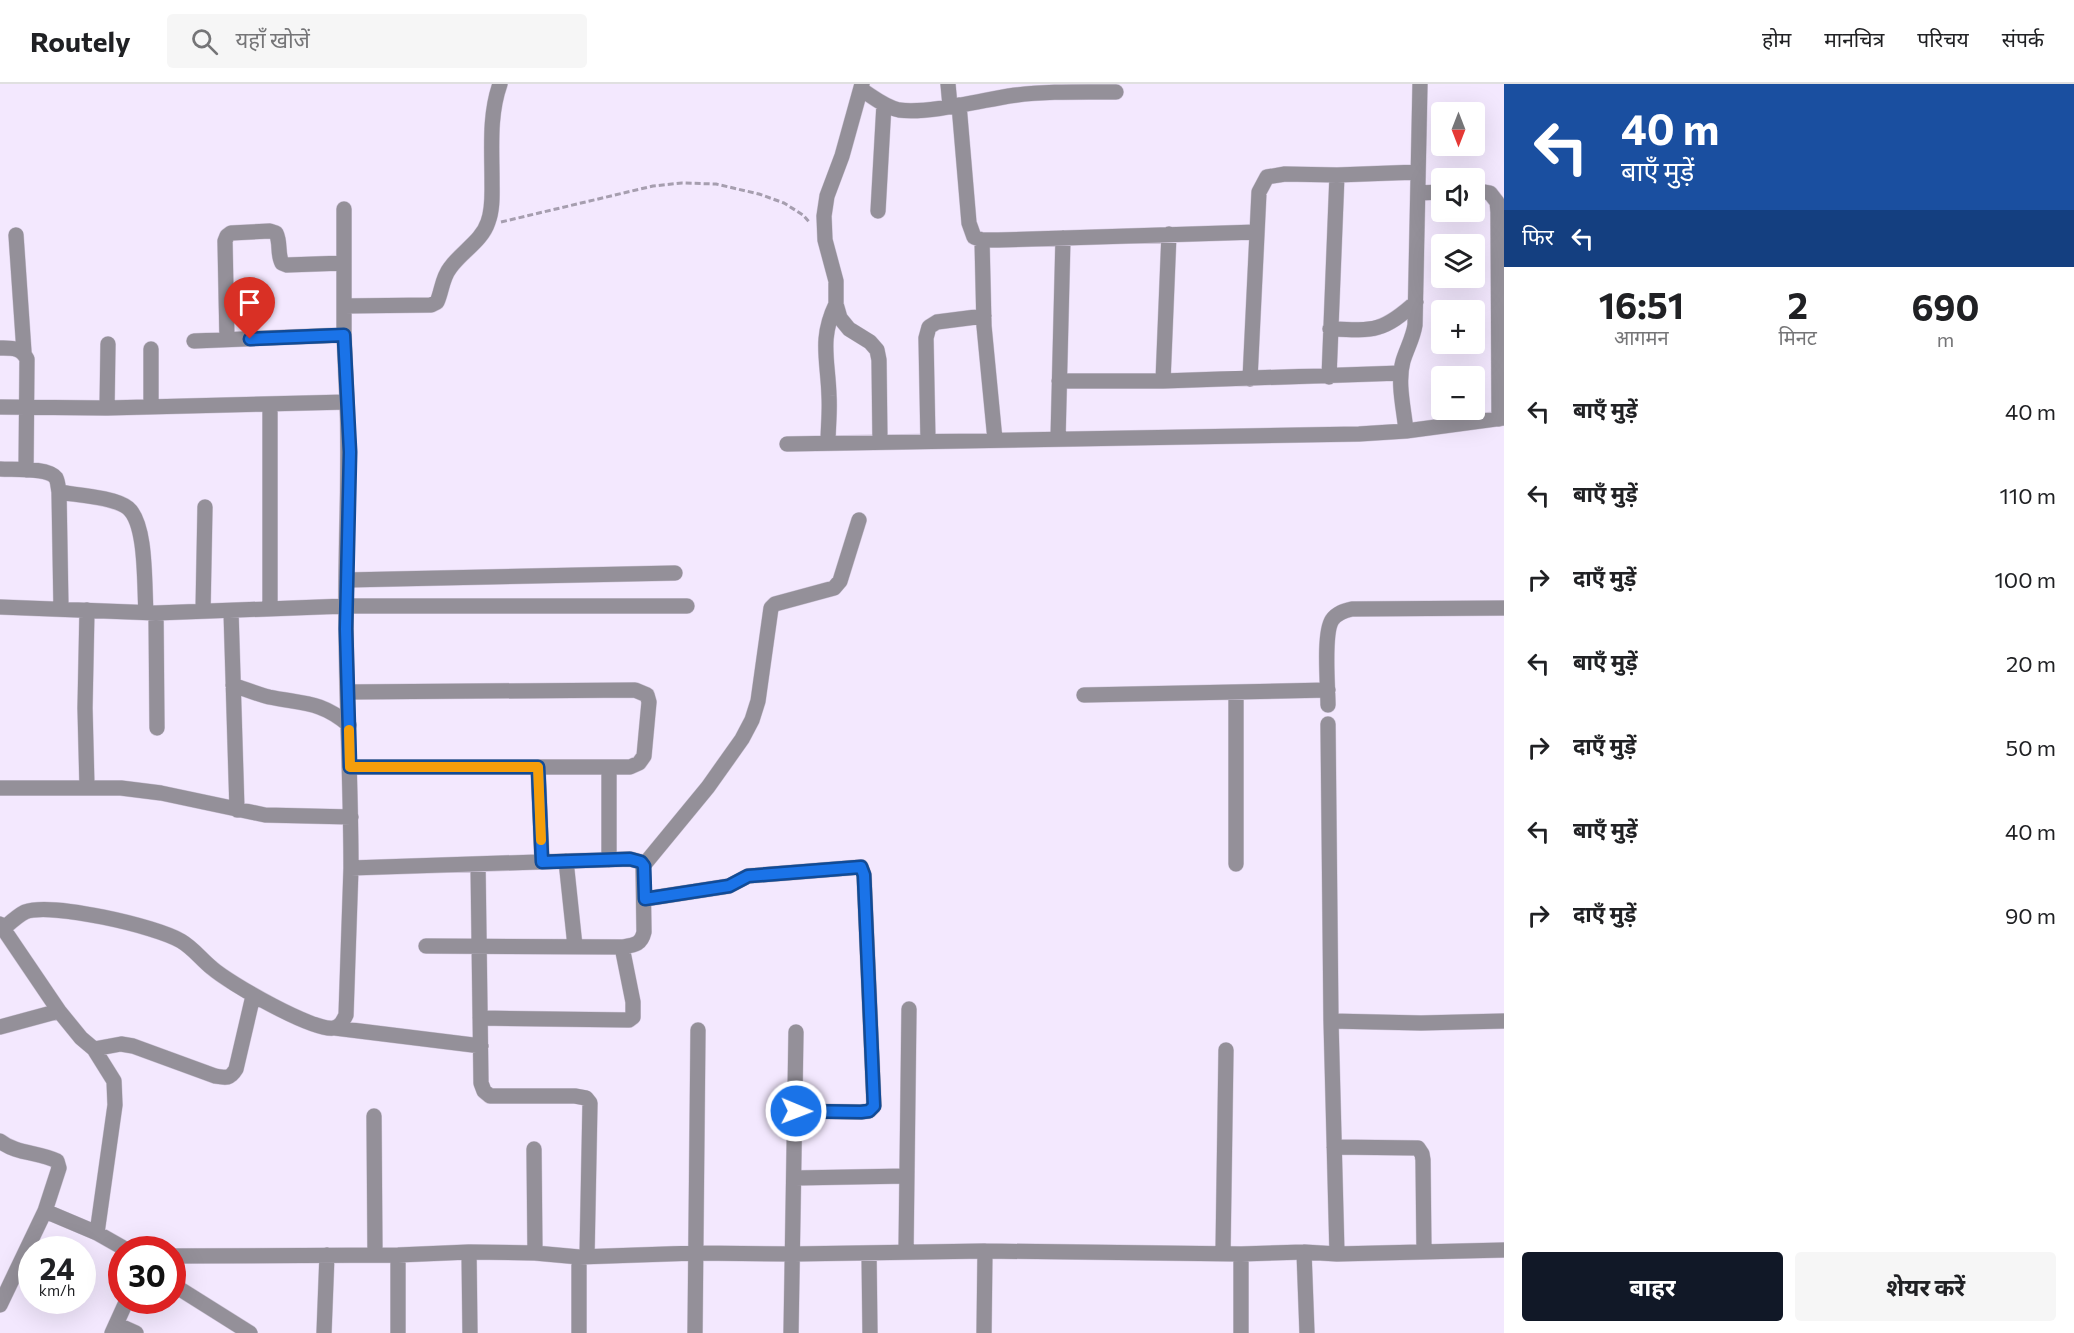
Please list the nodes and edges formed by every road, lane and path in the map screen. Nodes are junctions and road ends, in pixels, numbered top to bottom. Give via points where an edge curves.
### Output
1 (500, 84) edge
2 (948, 84) edge
3 (1420, 84) edge
4 (862, 87) edge
5 (1116, 92) dead end
6 (884, 104) junction
7 (954, 105) junction
8 (1418, 172) junction
9 (1337, 175) junction
10 (1431, 192) edge
11 (1485, 192) edge
12 (1418, 193) junction
13 (344, 209) dead end
14 (878, 211) dead end
15 (488, 224) junction
16 (1257, 232) junction
17 (1169, 234) junction
18 (16, 235) dead end
19 (1063, 238) junction
20 (825, 240) junction
21 (982, 240) junction
22 (345, 263) junction
23 (1416, 302) junction
24 (836, 304) junction
25 (344, 306) junction
26 (984, 316) junction
27 (1330, 329) junction
28 (344, 335) junction
29 (227, 340) junction
30 (194, 341) dead end
31 (108, 344) dead end
32 (0, 348) edge
33 (151, 349) dead end
34 (24, 352) junction
35 (1401, 373) junction
36 (1329, 377) junction
37 (1250, 379) junction
38 (1059, 381) junction
39 (1163, 381) junction
40 (347, 402) junction
41 (270, 405) junction
42 (152, 406) junction
43 (0, 407) edge
44 (27, 407) junction
45 (107, 408) junction
46 (1502, 418) edge
47 (1406, 431) junction
48 (1058, 439) junction
49 (995, 440) junction
50 (928, 441) junction
51 (880, 442) junction
52 (828, 443) junction
53 (787, 444) dead end
54 (0, 469) edge
55 (26, 470) junction
56 (59, 492) junction
57 (205, 507) dead end
58 (859, 520) dead end
59 (675, 573) dead end
60 (347, 580) junction
61 (346, 606) junction
62 (687, 606) dead end
63 (0, 607) edge
64 (1504, 608) edge
65 (61, 609) junction
66 (270, 609) junction
67 (87, 610) junction
68 (203, 611) junction
69 (231, 611) junction
70 (151, 613) junction
71 (233, 685) junction
72 (348, 692) junction
73 (1236, 692) junction
74 (1084, 695) dead end
75 (1328, 724) dead end
76 (349, 725) junction
77 (157, 728) dead end
78 (350, 767) junction
79 (538, 767) junction
80 (609, 767) junction
81 (87, 787) junction
82 (0, 788) edge
83 (237, 810) junction
84 (351, 817) junction
85 (609, 860) junction
86 (566, 861) junction
87 (542, 862) junction
88 (478, 864) junction
89 (1236, 864) dead end
90 (644, 866) junction
91 (351, 868) junction
92 (645, 899) junction
93 (2, 926) edge
94 (426, 946) dead end
95 (479, 946) junction
96 (575, 946) junction
97 (622, 947) junction
98 (253, 996) junction
99 (909, 1009) dead end
100 (59, 1011) junction
101 (480, 1018) junction
102 (1331, 1021) junction
103 (1504, 1021) edge
104 (0, 1027) edge
105 (335, 1028) junction
106 (698, 1030) dead end
107 (795, 1032) dead end
108 (481, 1046) junction
109 (94, 1049) junction
110 (1226, 1050) dead end
111 (796, 1111) junction
112 (374, 1116) dead end
113 (0, 1141) edge
114 (1334, 1147) junction
115 (534, 1149) dead end
116 (907, 1176) junction
117 (795, 1178) junction
118 (45, 1211) junction
119 (97, 1233) junction
120 (108, 1239) edge
121 (1504, 1250) edge
122 (985, 1251) junction
123 (469, 1252) junction
124 (906, 1252) junction
125 (1223, 1252) junction
126 (1304, 1252) junction
127 (1424, 1252) junction
128 (536, 1253) junction
129 (696, 1253) junction
130 (869, 1253) junction
131 (375, 1254) junction
132 (794, 1254) junction
133 (1241, 1254) junction
134 (1337, 1254) junction
135 (327, 1255) junction
136 (398, 1255) junction
137 (186, 1256) edge
138 (583, 1257) junction
139 (5, 1280) edge
140 (186, 1293) edge
141 (0, 1305) edge
142 (120, 1314) edge
143 (114, 1328) edge
144 (136, 1333) edge
145 (250, 1333) edge
146 (324, 1333) edge
147 (398, 1333) edge
148 (470, 1333) edge
149 (579, 1333) edge
150 (695, 1333) edge
151 (792, 1333) edge
152 (870, 1333) edge
153 (984, 1333) edge
154 (1241, 1333) edge
155 (1307, 1333) edge

1 - 15 street via 492,122 492,207
2 - 7 street
3 - 8 street
4 - 6 street
4 - 20 street via 827,196
5 - 7 street via 1012,96
6 - 7 street via 898,110
6 - 14 street
7 - 21 street via 971,231
8 - 9 street
8 - 12 street
9 - 16 street via 1267,177 1259,192
9 - 27 street
10 - 12 street
11 - 46 street via 1497,202 1498,212
12 - 23 street
13 - 22 street
15 - 20 path via 653,186 716,184 784,203 803,215
15 - 25 street via 451,266 437,302
16 - 17 street
16 - 37 street
17 - 19 street
17 - 39 street
18 - 34 street
19 - 21 street
19 - 38 street
20 - 24 street via 836,281
21 - 26 street
22 - 25 street
22 - 29 street via 287,265 280,259 276,233 231,233 225,241
23 - 27 street via 1381,328
23 - 35 street via 1413,338
24 - 51 street via 849,330 877,350
24 - 52 street via 825,333
25 - 28 street
26 - 49 street
26 - 50 street via 937,322 929,327
27 - 36 street
28 - 29 street
28 - 40 street
29 - 30 street
31 - 45 street
32 - 34 street
33 - 42 street
34 - 44 street
35 - 36 street
35 - 47 street
36 - 37 street
37 - 39 street
38 - 39 street
38 - 48 street
40 - 41 street
40 - 60 street
41 - 42 street
41 - 66 street
42 - 45 street
43 - 44 street
44 - 45 street
44 - 55 street
46 - 47 street
47 - 48 street
48 - 49 street
49 - 50 street
50 - 51 street
51 - 52 street
52 - 53 street
54 - 55 street
55 - 56 street via 54,476
56 - 65 street
56 - 70 street via 109,500 126,506 137,519
57 - 68 street
58 - 90 street via 834,588 771,608 759,701 752,720 708,787
59 - 60 street
60 - 61 street
61 - 62 street
61 - 66 street
61 - 72 street
63 - 65 street
64 - 73 street via 1352,609 1339,613 1331,622 1328,637 1328,698
65 - 67 street
66 - 69 street
67 - 70 street
67 - 81 street
68 - 69 street
68 - 70 street
69 - 71 street
70 - 77 street
71 - 76 street via 326,708
71 - 83 street
72 - 76 street
72 - 80 street via 642,692 649,702 644,756 630,767
73 - 74 street
73 - 89 street
75 - 102 street
76 - 78 street
78 - 79 street
78 - 84 street
79 - 80 street
79 - 87 street
80 - 85 street
81 - 82 street
81 - 83 street via 142,790
83 - 84 street via 266,815
84 - 91 street
85 - 86 street
85 - 90 street via 636,860
86 - 87 street
86 - 96 street
87 - 88 street
88 - 91 street
88 - 95 street
90 - 92 street
91 - 105 street via 346,1015
92 - 97 street via 642,940
92 - 111 street via 729,886 748,876 861,867 874,1106 861,1112
93 - 98 street via 25,912 45,909 115,920 164,933 183,942 211,968
93 - 100 street
94 - 95 street
95 - 96 street
95 - 101 street
96 - 97 street
97 - 101 street via 633,1002 633,1017 629,1020
98 - 105 street via 317,1025
98 - 109 street via 232,1076 225,1078 133,1046
99 - 116 street
100 - 104 street
100 - 109 street
101 - 108 street
102 - 103 street
102 - 114 street
105 - 108 street
106 - 129 street
107 - 111 street
108 - 138 street via 481,1083 490,1096 575,1096 590,1103
109 - 119 street via 114,1081 116,1094
110 - 125 street
111 - 117 street
112 - 131 street
113 - 118 street via 57,1161 59,1168
114 - 127 street via 1418,1148 1423,1160
114 - 134 street
115 - 128 street
116 - 117 street
116 - 124 street
117 - 132 street
118 - 119 street
118 - 139 street
119 - 120 street
121 - 127 street
122 - 124 street
122 - 125 street
122 - 153 street
123 - 128 street
123 - 136 street
123 - 148 street
124 - 130 street
125 - 133 street
126 - 133 street
126 - 134 street
126 - 155 street
127 - 134 street
128 - 138 street
129 - 132 street
129 - 138 street
129 - 150 street
130 - 132 street
130 - 152 street
131 - 135 street
131 - 136 street
132 - 151 street
133 - 154 street
135 - 137 street
135 - 146 street
136 - 147 street
138 - 149 street
139 - 141 street
140 - 145 street
142 - 143 street
143 - 144 street

